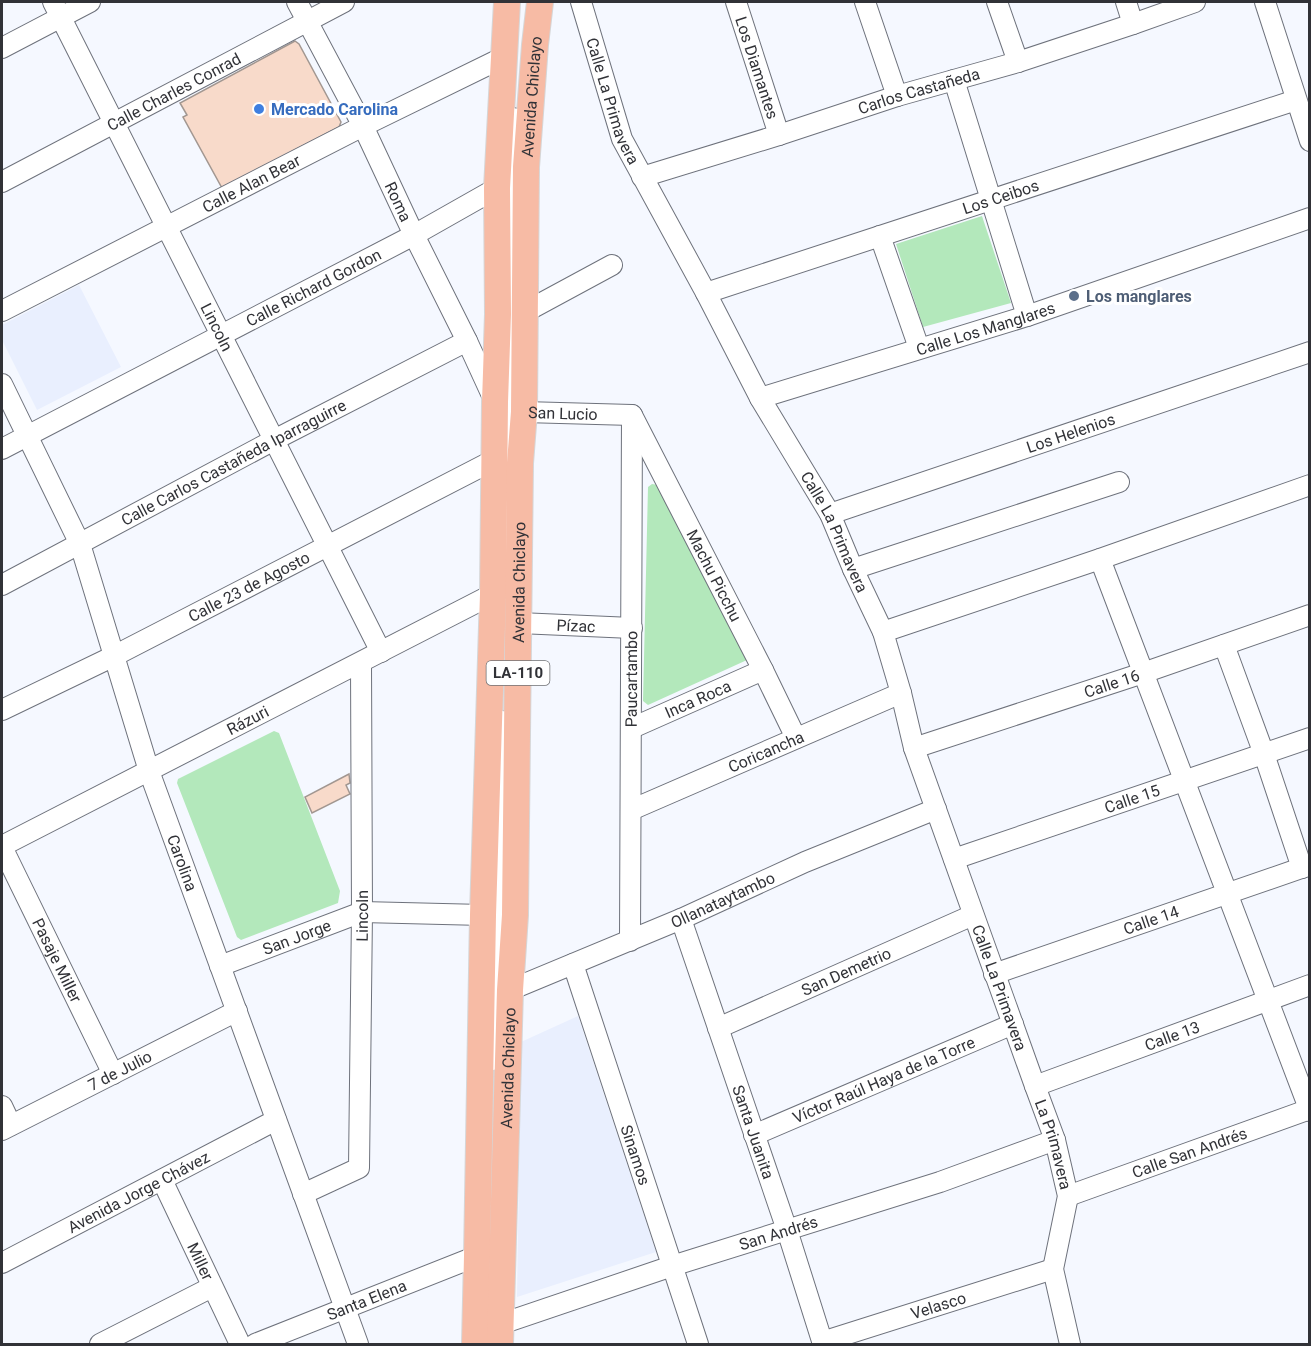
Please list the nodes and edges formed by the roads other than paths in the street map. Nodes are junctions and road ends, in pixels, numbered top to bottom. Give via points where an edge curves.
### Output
1 (90, 2) edge
2 (297, 2) edge
3 (344, 2) edge
4 (507, 2) edge
5 (519, 2) edge
6 (540, 2) edge
7 (581, 2) edge
8 (736, 2) edge
9 (865, 2) edge
10 (997, 2) edge
11 (1126, 2) edge
12 (1195, 2) edge
13 (1265, 2) edge
14 (57, 9) edge
15 (307, 21) junction
16 (1133, 24) junction
17 (2, 48) edge
18 (504, 57) junction
19 (1017, 62) junction
20 (954, 80) junction
21 (897, 96) junction
22 (1296, 100) junction
23 (114, 123) junction
24 (363, 126) junction
25 (779, 135) junction
26 (1310, 141) edge
27 (642, 177) junction
28 (2, 182) edge
29 (497, 188) junction
30 (991, 200) junction
31 (1310, 218) edge
32 (167, 226) junction
33 (414, 235) junction
34 (880, 236) junction
35 (612, 265) dead end
36 (706, 293) junction
37 (2, 311) edge
38 (525, 312) junction
39 (1027, 316) junction
40 (222, 335) junction
41 (467, 341) junction
42 (919, 348) junction
43 (1310, 352) edge
44 (2, 384) edge
45 (760, 398) junction
46 (509, 407) junction
47 (632, 415) junction
48 (27, 436) junction
49 (274, 440) junction
50 (2, 449) edge
51 (494, 460) junction
52 (1119, 482) dead end
53 (1310, 485) edge
54 (830, 514) junction
55 (80, 544) junction
56 (327, 546) junction
57 (1100, 559) junction
58 (854, 569) junction
59 (2, 585) edge
60 (493, 594) junction
61 (1310, 615) edge
62 (519, 623) junction
63 (632, 628) junction
64 (883, 632) junction
65 (1224, 645) junction
66 (381, 652) junction
67 (114, 656) junction
68 (361, 663) junction
69 (764, 670) junction
70 (1143, 673) junction
71 (901, 693) junction
72 (2, 710) edge
73 (632, 728) junction
74 (796, 738) junction
75 (1310, 738) edge
76 (914, 748) junction
77 (1264, 754) junction
78 (149, 771) junction
79 (1185, 781) junction
80 (936, 809) junction
81 (631, 810) junction
82 (2, 846) edge
83 (954, 859) junction
84 (1306, 866) edge
85 (1228, 894) junction
86 (362, 912) junction
87 (483, 915) junction
88 (974, 915) junction
89 (681, 919) junction
90 (630, 941) junction
91 (573, 964) junction
92 (220, 966) junction
93 (994, 974) junction
94 (1310, 985) edge
95 (510, 990) junction
96 (1268, 1000) junction
97 (237, 1011) junction
98 (1013, 1024) junction
99 (718, 1028) junction
100 (113, 1074) junction
101 (1035, 1086) junction
102 (2, 1106) edge
103 (1309, 1110) edge
104 (276, 1120) junction
105 (6, 1128) edge
106 (754, 1135) junction
107 (1055, 1140) junction
108 (162, 1180) junction
109 (303, 1194) junction
110 (1068, 1196) junction
111 (787, 1230) junction
112 (477, 1256) junction
113 (2, 1263) edge
114 (672, 1266) junction
115 (1053, 1269) junction
116 (212, 1287) junction
117 (345, 1308) junction
118 (500, 1334) edge
119 (823, 1343) edge
120 (100, 1344) edge
121 (240, 1344) edge
122 (255, 1344) edge
123 (358, 1344) edge
124 (475, 1344) edge
125 (485, 1344) edge
126 (698, 1344) edge
127 (1070, 1344) edge

1 - 14 street
2 - 15 street, Roma
3 - 15 street, Calle Charles Conrad
4 - 18 main road, Avenida Chiclayo / LA-110
5 - 46 street, Avenida Chiclayo via 513,110
6 - 38 main road, Avenida Chiclayo / LA-110 via 526,167
7 - 27 street, Calle La Primavera via 622,139
8 - 25 street, Los Diamantes
9 - 21 street
10 - 19 street
11 - 16 street
12 - 16 street, Carlos Castañeda
13 - 22 street
14 - 17 street
14 - 23 street, Lincoln
15 - 23 street, Calle Charles Conrad
15 - 24 street, Roma
16 - 19 street, Carlos Castañeda
18 - 24 street, Calle Alan Bear
18 - 29 main road, Avenida Chiclayo / LA-110
19 - 20 street, Carlos Castañeda
20 - 21 street, Carlos Castañeda
20 - 30 street
21 - 25 street, Carlos Castañeda
22 - 26 street
22 - 30 street, Los Ceibos
23 - 28 street, Calle Charles Conrad
23 - 32 street, Lincoln
24 - 32 street, Calle Alan Bear
24 - 33 street, Roma
25 - 27 street, Carlos Castañeda
27 - 36 street, Calle La Primavera
29 - 33 street, Calle Richard Gordon
29 - 46 main road, Avenida Chiclayo / LA-110 via 498,314
30 - 34 street, Los Ceibos
30 - 39 street
31 - 39 street, Calle Los Manglares
32 - 37 street, Calle Alan Bear
32 - 40 street, Lincoln
33 - 40 street, Calle Richard Gordon
33 - 41 street, Roma
34 - 36 street, Los Ceibos
34 - 42 street
35 - 38 street
36 - 45 street, Calle La Primavera
38 - 46 main road, Avenida Chiclayo / LA-110
39 - 42 street, Calle Los Manglares
40 - 48 street, Calle Richard Gordon
40 - 49 street, Lincoln
41 - 46 street, Roma
41 - 49 street, Calle Carlos Castañeda Iparraguirre
42 - 45 street, Calle Los Manglares
43 - 54 street, Los Helenios
44 - 48 street, Carolina
45 - 54 street, Calle La Primavera
46 - 47 street, San Lucio
46 - 51 main road, Avenida Chiclayo / LA-110
46 - 62 main road, Avenida Chiclayo / LA-110 via 520,463
46 - 125 street, Avenida Chiclayo
47 - 63 street, Paucartambo
47 - 69 street, Machu Picchu
48 - 50 street, Calle Richard Gordon
48 - 55 street, Carolina
49 - 55 street, Calle Carlos Castañeda Iparraguirre
49 - 56 street, Lincoln
51 - 56 street, Calle 23 de Agosto
51 - 60 main road, Avenida Chiclayo / LA-110
52 - 58 street
53 - 57 street
54 - 58 street, Calle La Primavera
55 - 59 street, Calle Carlos Castañeda Iparraguirre
55 - 67 street, Carolina
56 - 66 street, Lincoln
56 - 67 street, Calle 23 de Agosto
57 - 64 street
57 - 70 street
58 - 64 street, Calle La Primavera
60 - 66 street, Rázuri
60 - 87 main road, Avenida Chiclayo / LA-110
61 - 65 street, Calle 16
62 - 63 street, Pízac
62 - 95 main road, Avenida Chiclayo / LA-110 via 515,915
63 - 73 street, Paucartambo
64 - 71 street, Calle La Primavera
65 - 70 street, Calle 16
65 - 77 street
66 - 68 street, Rázuri
67 - 72 street, Calle 23 de Agosto
67 - 78 street, Carolina
68 - 78 street, Rázuri
68 - 86 street, Lincoln
69 - 73 street, Inca Roca
69 - 74 street, Machu Picchu
70 - 76 street, Calle 16
70 - 79 street
71 - 74 street, Coricancha
71 - 76 street, Calle La Primavera
73 - 81 street, Paucartambo
74 - 81 street, Coricancha
75 - 77 street, Calle 15
76 - 80 street, Calle La Primavera
77 - 79 street, Calle 15
77 - 84 street
78 - 82 street, Rázuri
78 - 92 street, Carolina
79 - 83 street, Calle 15
79 - 85 street
80 - 83 street, Calle La Primavera
80 - 89 street, Ollanataytambo via 805,862
81 - 90 street, Paucartambo
82 - 100 street, Pasaje Miller
83 - 88 street, Calle La Primavera
84 - 85 street, Calle 14
85 - 93 street, Calle 14
85 - 96 street
86 - 87 street, San Jorge
86 - 92 street, San Jorge
86 - 109 street, Lincoln via 359,1168
87 - 112 main road, Avenida Chiclayo / LA-110
88 - 93 street, Calle La Primavera
88 - 99 street, San Demetrio
89 - 90 street, Ollanataytambo
89 - 99 street, Santa Juanita
90 - 91 street, Ollanataytambo
91 - 95 street, Ollanataytambo
91 - 114 street, Sinamos
92 - 97 street, Carolina
93 - 98 street, Calle La Primavera
94 - 96 street, Calle 13
95 - 118 main road, Avenida Chiclayo / LA-110
96 - 101 street, Calle 13
96 - 103 street
97 - 100 street, 7 de Julio
97 - 104 street, Carolina
98 - 101 street, Calle La Primavera
98 - 106 street, Víctor Raúl Haya de la Torre
99 - 106 street, Santa Juanita
100 - 105 street, 7 de Julio
101 - 107 street, La Primavera
102 - 105 street
103 - 110 street, Calle San Andrés
104 - 108 street, Avenida Jorge Chávez
104 - 109 street, Carolina
106 - 111 street, Santa Juanita
107 - 110 street, La Primavera
107 - 111 street, San Andrés via 940,1182
108 - 113 street, Avenida Jorge Chávez
108 - 116 street, Miller
109 - 117 street, Carolina
110 - 115 street, La Primavera
111 - 114 street, San Andrés
111 - 119 street, Santa Juanita
112 - 117 street, Santa Elena
112 - 124 main road, Avenida Chiclayo / LA-110
114 - 118 street, San Andrés
114 - 126 street, Sinamos
115 - 119 street, Velasco
115 - 127 street, La Primavera
116 - 120 street
116 - 121 street, Miller
117 - 122 street, Santa Elena
117 - 123 street, Carolina

